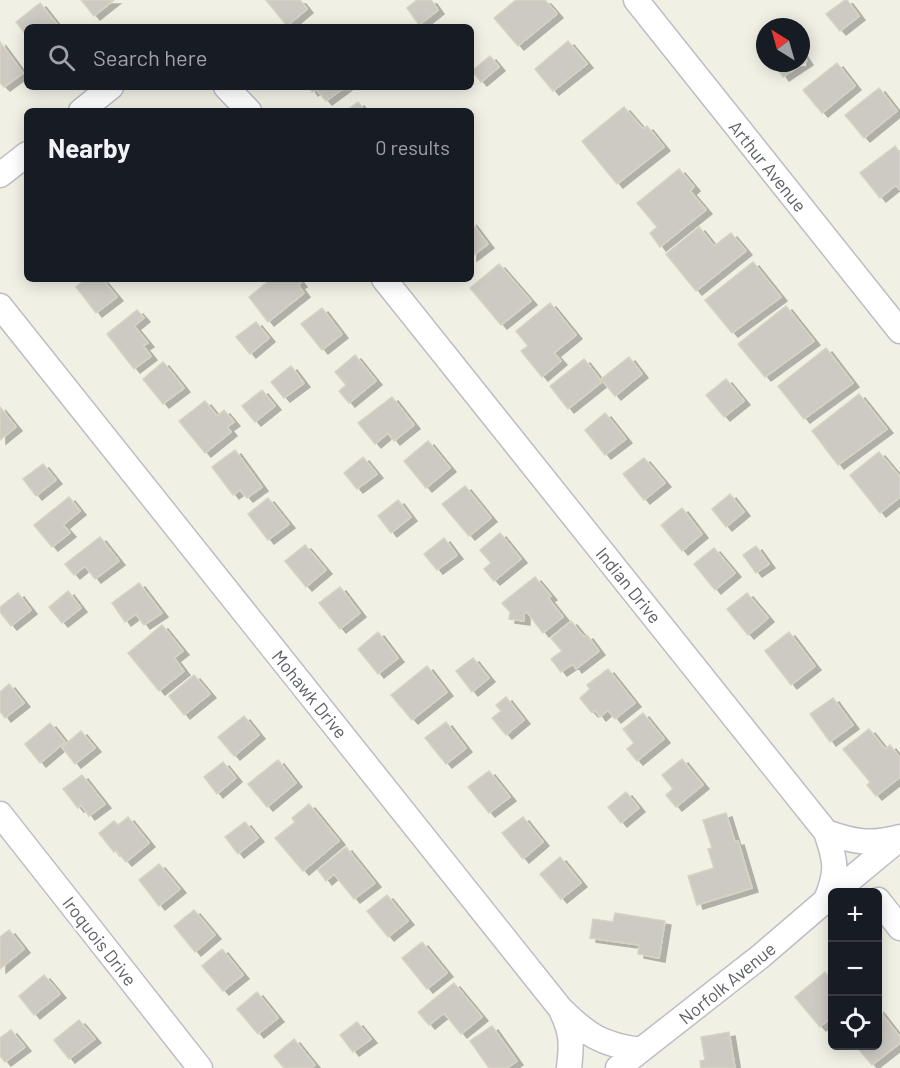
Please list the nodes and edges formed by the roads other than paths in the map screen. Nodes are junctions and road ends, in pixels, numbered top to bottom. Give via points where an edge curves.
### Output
1 (636, 0) edge
2 (107, 90) edge
3 (229, 90) edge
4 (85, 108) edge
5 (246, 108) edge
6 (24, 156) edge
7 (0, 175) edge
8 (386, 282) edge
9 (0, 306) edge
10 (900, 331) edge
11 (0, 814) edge
12 (825, 832) junction
13 (900, 838) edge
14 (864, 883) edge
15 (833, 888) edge
16 (828, 899) edge
17 (882, 905) edge
18 (900, 928) edge
19 (560, 1008) junction
20 (641, 1050) junction
21 (200, 1068) edge
22 (569, 1068) edge
23 (618, 1068) edge

1 - 10 street, Arthur Avenue
2 - 4 street
3 - 5 street
6 - 7 street
8 - 12 street, Indian Drive
9 - 19 street, Mohawk Drive
11 - 21 street, Iroquois Drive
12 - 13 street via 862,843
12 - 15 street via 835,867
13 - 14 street, Norfolk Avenue
16 - 20 street, Norfolk Avenue
17 - 18 street
19 - 20 street, Mohawk Drive via 599,1040
19 - 22 street via 570,1029
20 - 23 street, Norfolk Avenue

